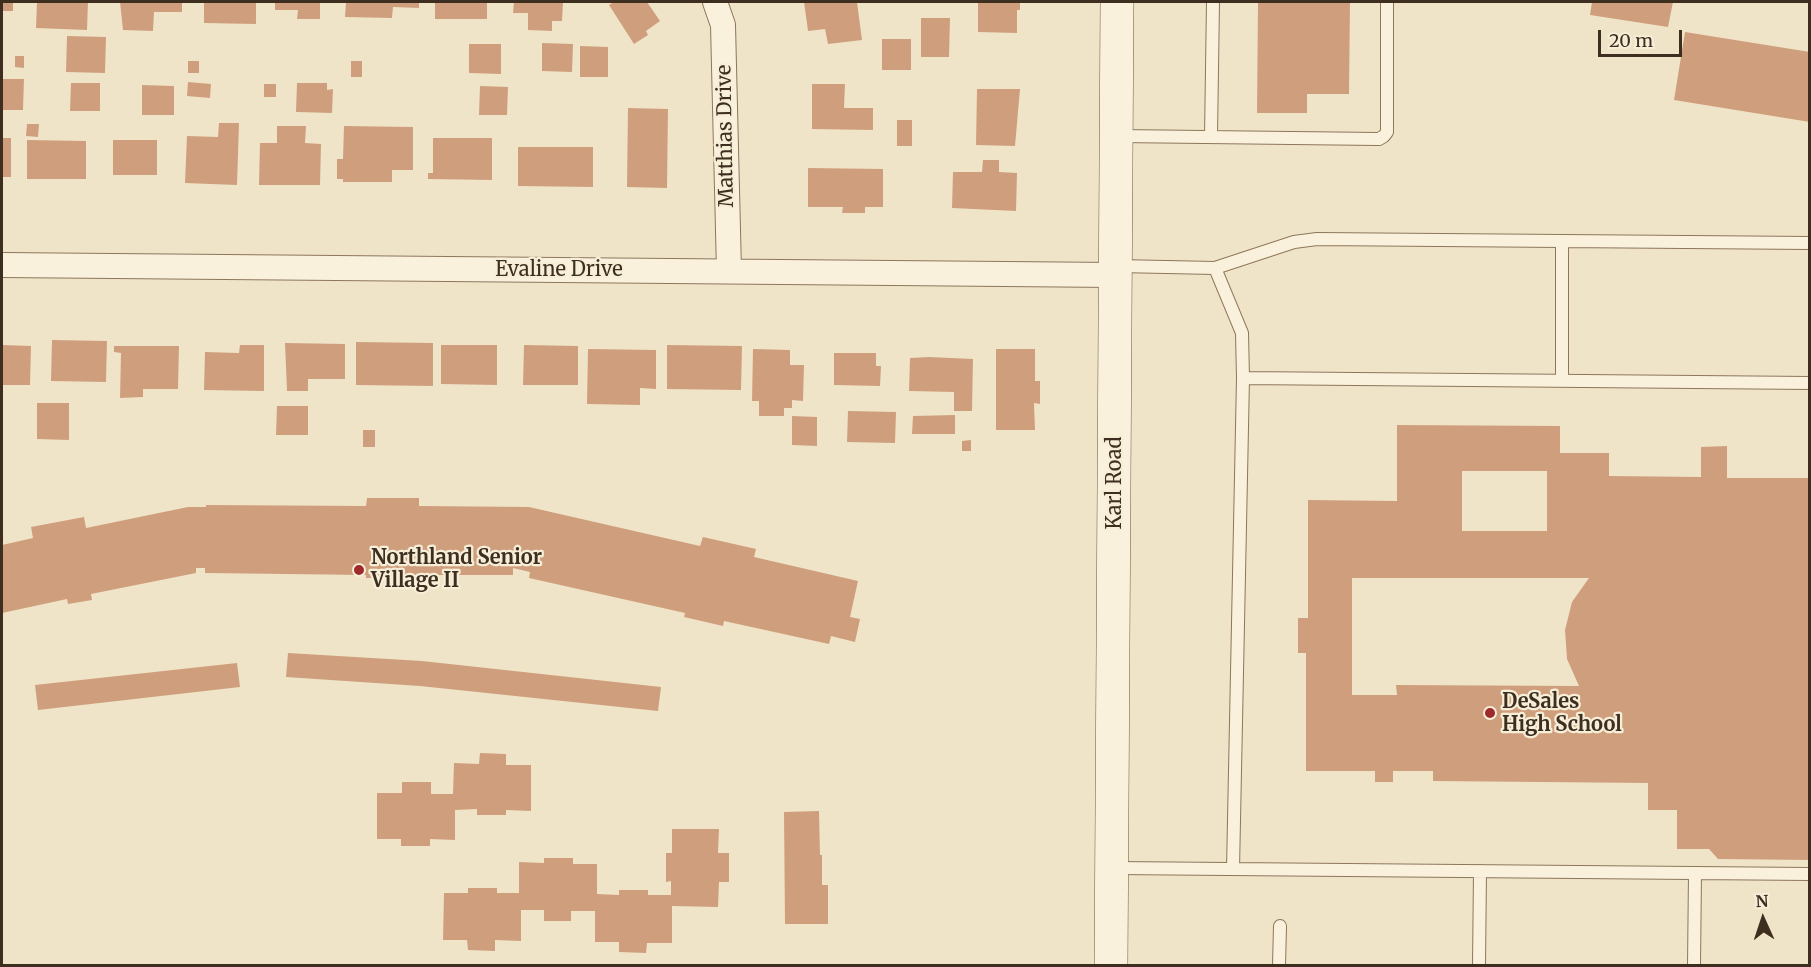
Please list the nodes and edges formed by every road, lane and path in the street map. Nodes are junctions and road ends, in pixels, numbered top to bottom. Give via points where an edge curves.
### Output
1 (715, 2) edge
2 (1117, 2) edge
3 (1214, 2) edge
4 (1386, 2) edge
5 (1117, 136) junction
6 (1211, 137) junction
7 (1562, 241) junction
8 (1809, 243) edge
9 (2, 265) edge
10 (1215, 268) junction
11 (729, 271) junction
12 (1116, 271) junction
13 (1244, 378) junction
14 (1562, 381) junction
15 (1809, 383) edge
16 (1112, 868) junction
17 (1233, 869) junction
18 (1480, 871) junction
19 (1695, 873) junction
20 (1809, 874) edge
21 (1280, 926) dead end
22 (1112, 966) edge
23 (1279, 966) edge
24 (1479, 966) edge
25 (1694, 966) edge

1 - 11 street, Matthias Drive via 723,25
2 - 5 main road, Karl Road
3 - 6 lane
4 - 6 lane via 1384,136
5 - 6 lane
5 - 12 main road, Karl Road
7 - 8 lane
7 - 10 lane via 1317,239 1294,242
7 - 14 lane
9 - 11 street, Evaline Drive
10 - 12 lane
10 - 13 lane via 1242,333
11 - 12 street, Evaline Drive
12 - 16 main road, Karl Road
13 - 14 lane
13 - 17 lane
14 - 15 lane
16 - 17 lane
16 - 22 main road, Karl Road
17 - 18 lane
18 - 19 lane
18 - 24 lane
19 - 20 lane
19 - 25 lane
21 - 23 lane

